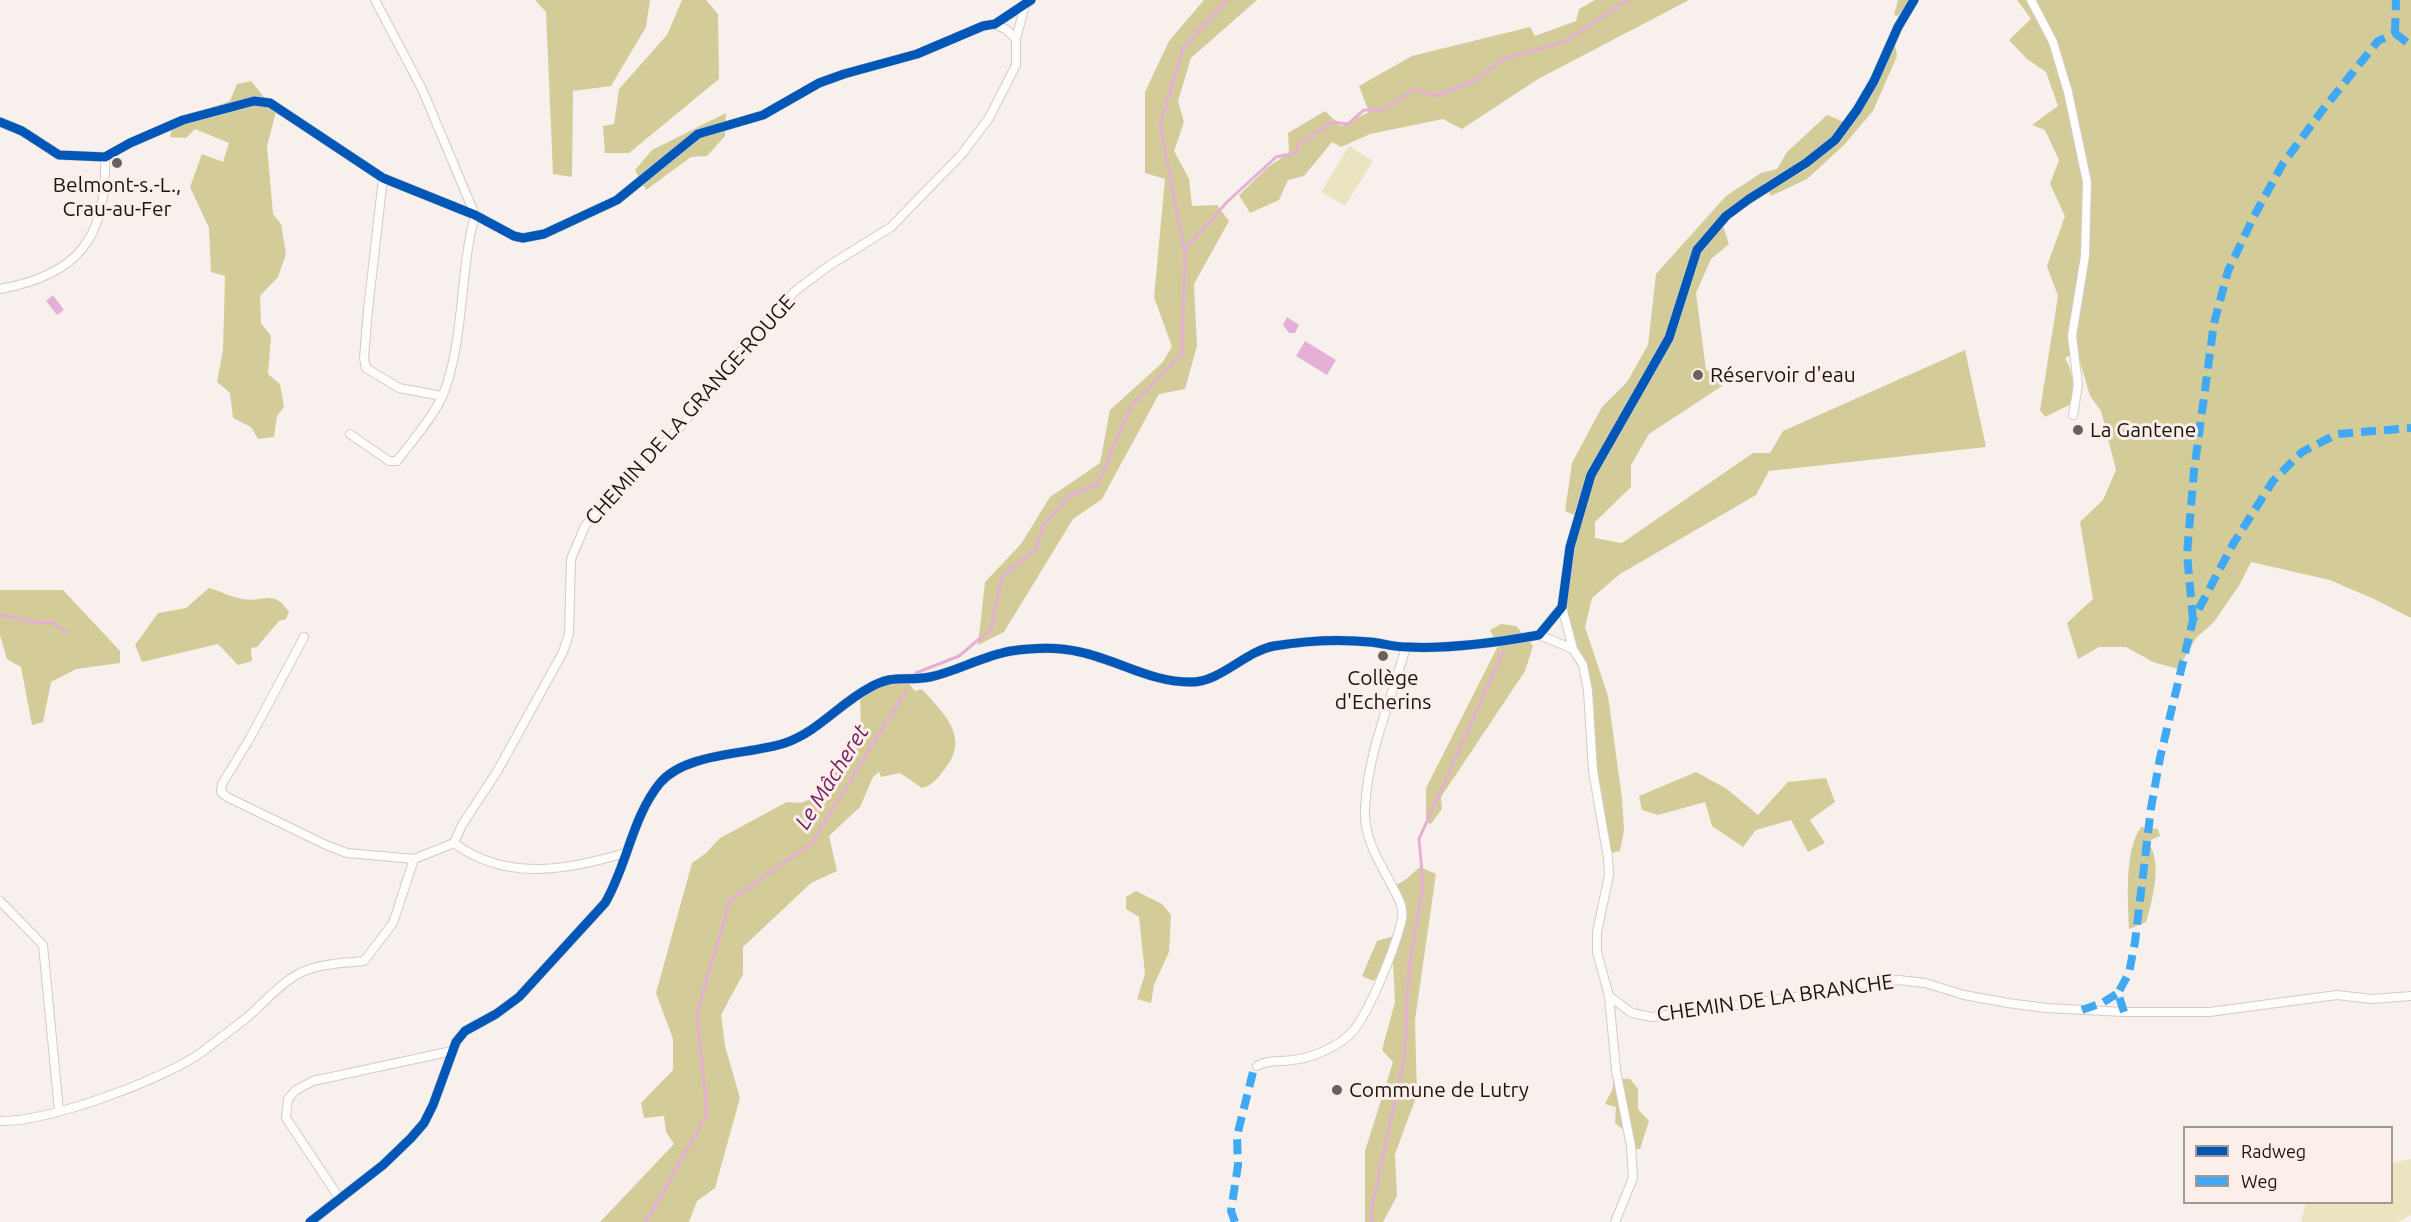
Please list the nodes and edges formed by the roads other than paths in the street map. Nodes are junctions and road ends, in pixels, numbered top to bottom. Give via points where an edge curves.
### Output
1 (375, 0) edge
2 (1914, 0) edge
3 (2031, 0) edge
4 (1028, 2) edge
5 (995, 24) junction
6 (1016, 39) junction
7 (0, 122) edge
8 (105, 157) junction
9 (383, 178) junction
10 (475, 215) junction
11 (0, 289) edge
12 (442, 396) junction
13 (2073, 415) dead end
14 (350, 434) dead end
15 (1562, 607) junction
16 (1539, 635) junction
17 (304, 637) dead end
18 (1407, 647) junction
19 (1573, 649) junction
20 (454, 843) junction
21 (626, 853) junction
22 (414, 859) junction
23 (0, 901) edge
24 (1609, 996) junction
25 (2411, 996) edge
26 (452, 1051) junction
27 (1257, 1066) dead end
28 (59, 1112) junction
29 (0, 1121) edge
30 (340, 1199) junction
31 (310, 1222) edge
32 (1614, 1222) edge

1 - 10 street via 422,89
2 - 15 street via 1874,81 1835,140 1806,164 1726,216 1697,250 1669,338 1591,475 1570,547
3 - 13 street via 2055,51 2068,93 2087,182 2085,256 2072,336 2078,386
4 - 5 street, CHEMIN DE LA GRANGE-ROUGE
4 - 6 street, CHEMIN DE LA GRANGE-ROUGE
5 - 6 street
5 - 10 street, CHEMIN DE LA GRANGE-ROUGE via 917,54 819,83 763,115 698,134 617,200 544,234 514,236
6 - 20 street, CHEMIN DE LA GRANGE-ROUGE via 1016,65 990,118 962,154 891,227 795,291 681,426 585,526 571,559 569,634 563,652
7 - 8 street via 59,155
8 - 9 street via 183,120 254,101 270,103
8 - 11 street via 100,216 85,248 53,272 27,284
9 - 10 street
9 - 12 street via 367,320 366,368 399,388
10 - 12 street via 468,239 458,327
12 - 14 street via 397,461 389,461
15 - 16 street
15 - 19 street
16 - 18 street
16 - 19 street
17 - 22 street via 221,792 326,846 364,856
18 - 21 street via 1367,642 1272,646 1196,682 1168,681 1079,651 1011,651 929,677 882,681 797,739 704,760 674,771 660,783 644,810
18 - 27 street via 1371,759 1365,809 1366,833 1401,904 1403,917 1380,981 1353,1031 1314,1055
19 - 24 street via 1583,665 1588,691 1593,771 1610,875 1597,933 1597,952
20 - 21 street via 469,854 499,864 537,869 572,867
20 - 22 street
21 - 26 street via 613,889 595,916 519,997 465,1031
22 - 28 street via 393,923 364,961 312,968 295,976 200,1053 167,1072
23 - 28 street via 43,945
24 - 25 street, CHEMIN DE LA BRANCHE via 1632,1013 1652,1017 1899,980 2008,1004 2124,1012 2209,1012 2326,996
24 - 32 street via 1633,1178
26 - 30 street via 424,1123
26 - 30 street via 313,1081 296,1090 288,1100 286,1118
28 - 29 street
30 - 31 street

